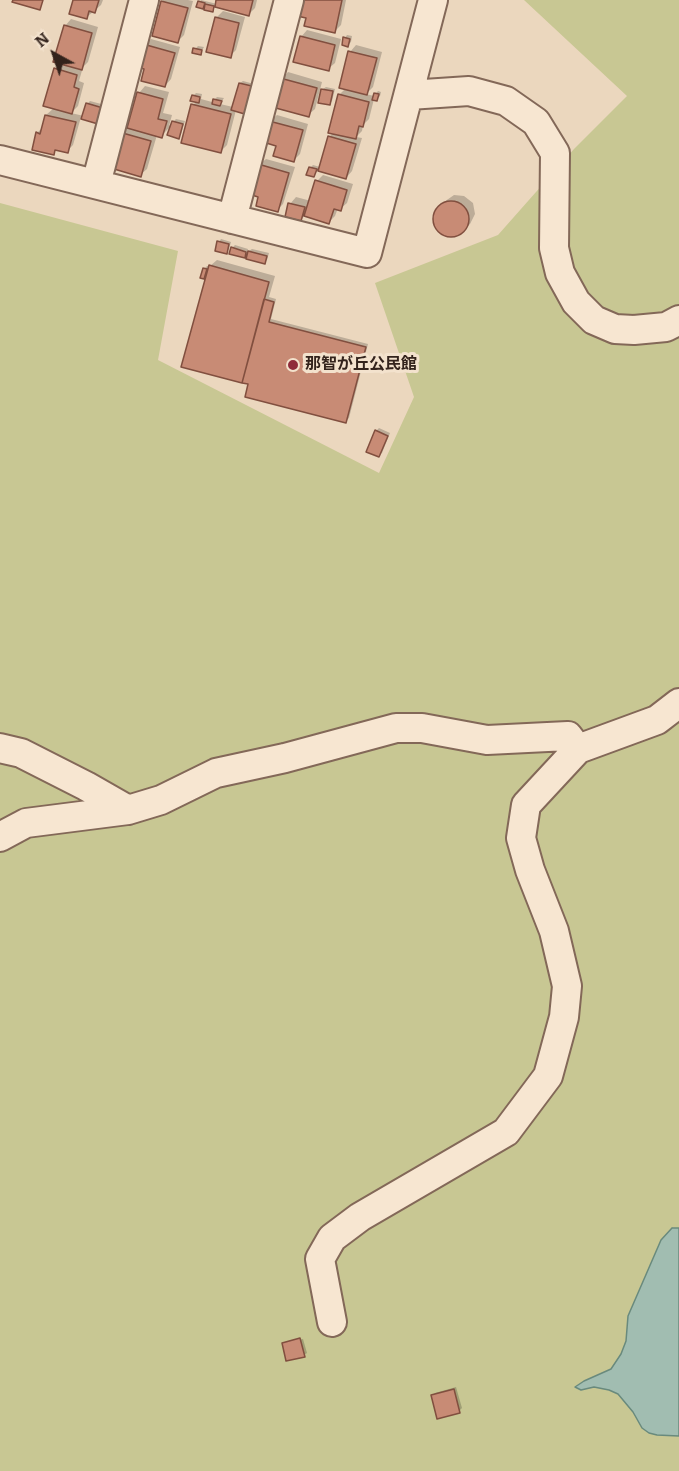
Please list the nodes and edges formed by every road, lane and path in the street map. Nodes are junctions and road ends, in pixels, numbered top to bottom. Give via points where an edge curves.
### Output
1 (144, 0) edge
2 (289, 0) edge
3 (433, 0) edge
4 (409, 95) junction
5 (0, 160) edge
6 (96, 184) junction
7 (232, 219) junction
8 (679, 320) edge
9 (679, 703) edge
10 (0, 748) edge
11 (578, 749) junction
12 (128, 810) junction
13 (0, 837) edge
14 (332, 1322) dead end

1 - 6 street
2 - 7 street
3 - 4 street
4 - 7 street via 368,253
4 - 8 street via 469,92 506,101 536,122 555,153 554,248 560,273 576,302 594,320 615,329 666,327
5 - 6 street
6 - 7 street
9 - 11 street via 657,720
10 - 12 street via 21,753
11 - 12 street via 568,736 487,740 422,728 396,728 216,773 161,800
11 - 14 street via 526,805 521,838 554,931 567,986 564,1017 548,1076 506,1132 360,1216 332,1238 320,1259
12 - 13 street via 26,823

